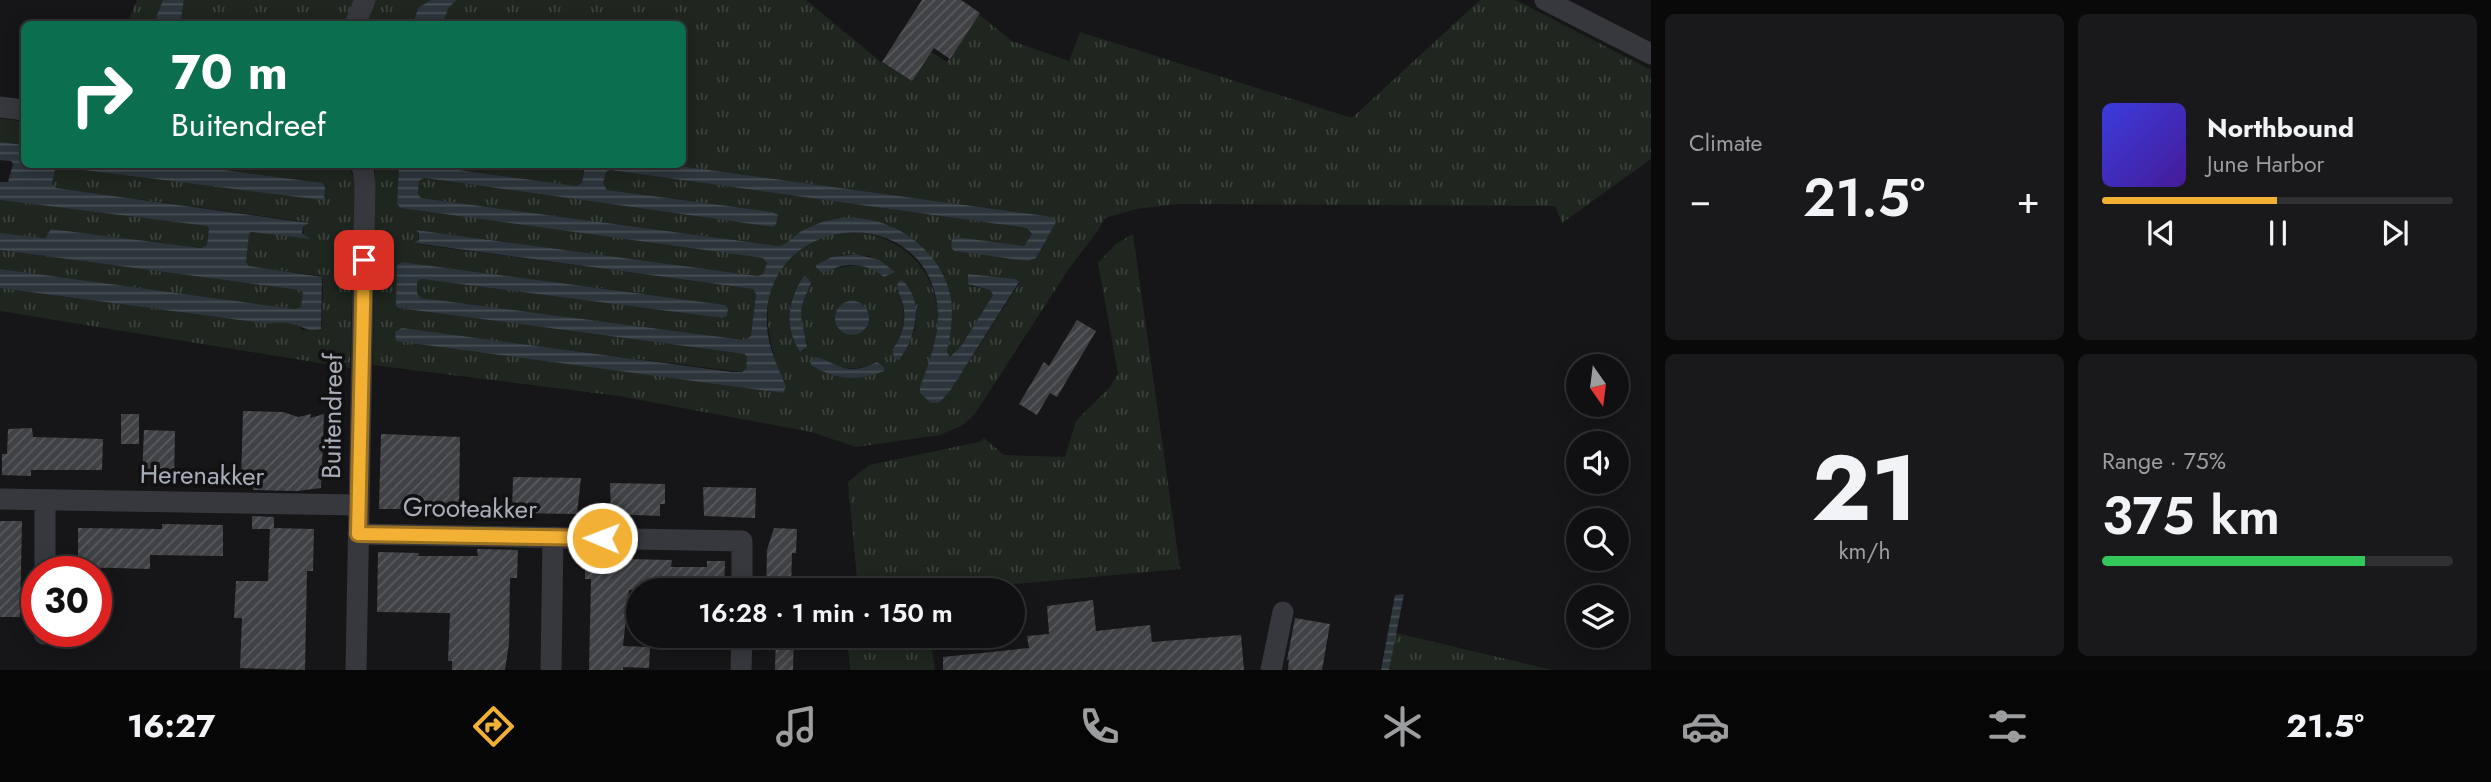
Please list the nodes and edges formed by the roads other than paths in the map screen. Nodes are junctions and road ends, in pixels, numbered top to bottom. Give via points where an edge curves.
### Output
1 (365, 0) edge
2 (1545, 0) edge
3 (356, 21) edge
4 (1651, 54) edge
5 (0, 107) edge
6 (21, 110) edge
7 (362, 168) edge
8 (0, 499) edge
9 (45, 500) junction
10 (358, 505) junction
11 (358, 534) junction
12 (553, 537) junction
13 (44, 556) edge
14 (742, 578) edge
15 (1283, 612) dead end
16 (742, 648) edge
17 (356, 670) edge
18 (551, 670) edge
19 (741, 670) edge
20 (1271, 670) edge

1 - 3 street
2 - 4 street
5 - 6 street
7 - 10 street, Buitendreef
8 - 9 street, Herenakker
9 - 10 street, Herenakker
9 - 13 street
10 - 11 street, Buitendreef
11 - 12 street, Grooteakker
11 - 17 street, Buitendreef
12 - 14 street, Grooteakker via 742,541
12 - 18 street
15 - 20 street
16 - 19 street

